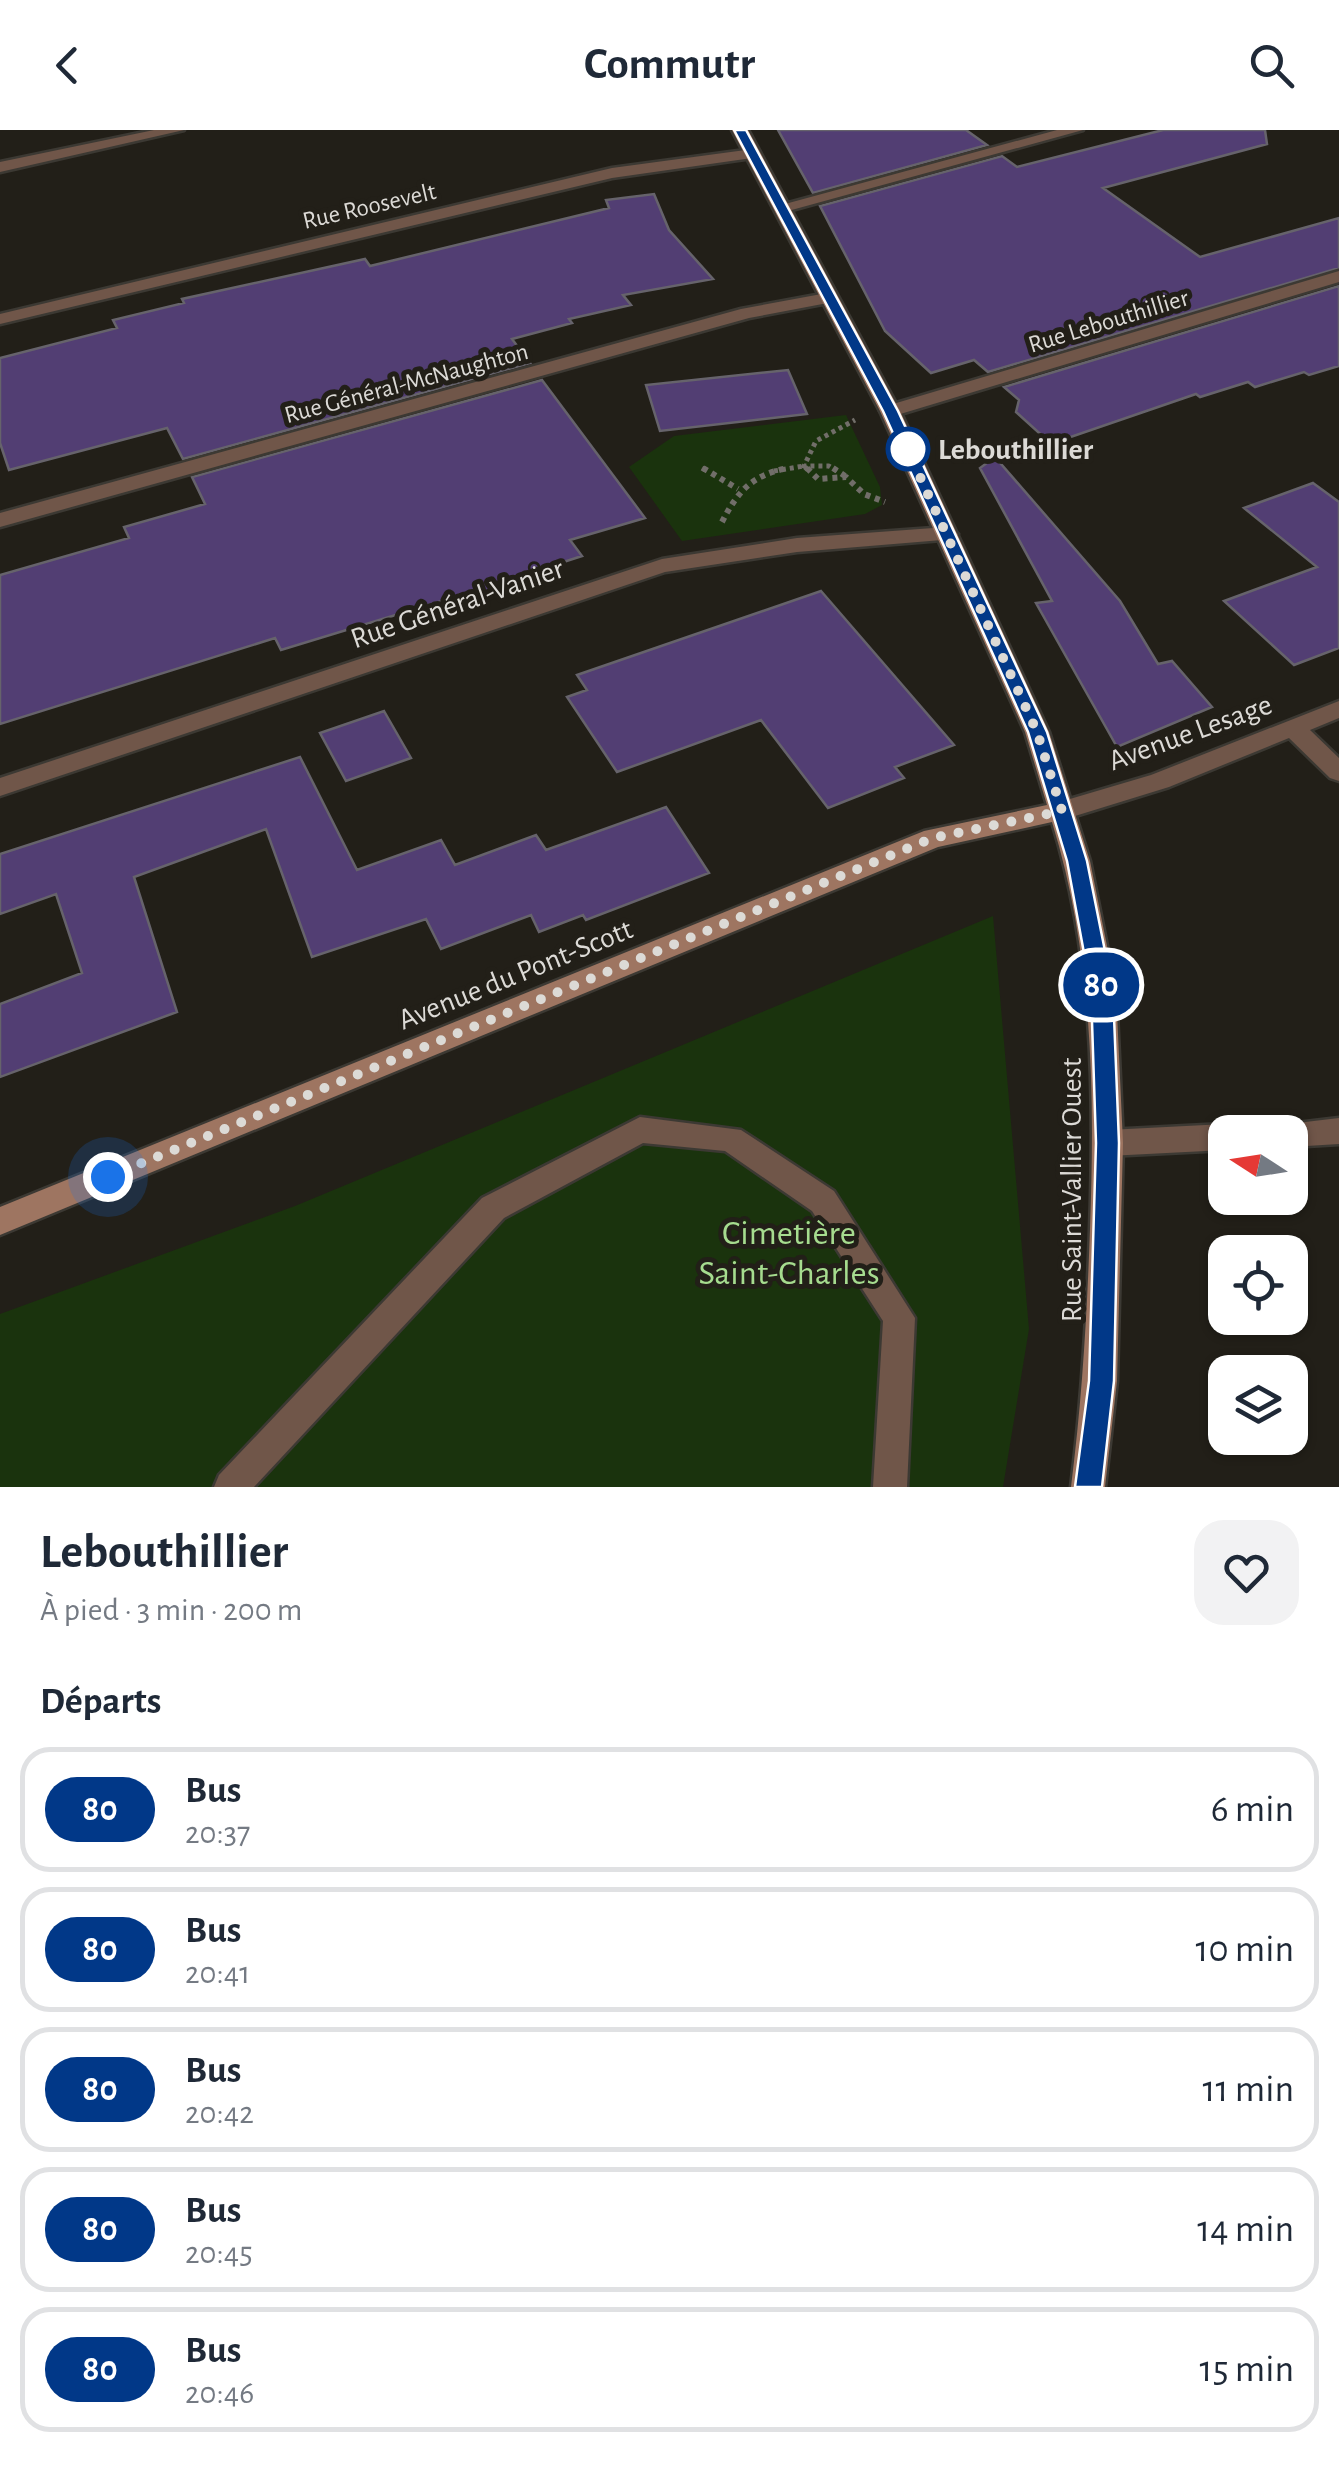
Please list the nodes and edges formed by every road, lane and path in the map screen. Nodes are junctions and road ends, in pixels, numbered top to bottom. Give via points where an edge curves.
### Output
1 (176, 130) edge
2 (740, 130) edge
3 (1076, 130) edge
4 (752, 154) junction
5 (0, 167) edge
6 (782, 207) junction
7 (1339, 276) edge
8 (827, 298) junction
9 (0, 319) edge
10 (890, 411) junction
11 (804, 466) junction
12 (702, 468) dead end
13 (846, 477) junction
14 (738, 489) junction
15 (0, 520) edge
16 (946, 534) junction
17 (725, 556) junction
18 (1339, 709) edge
19 (1293, 728) junction
20 (1339, 772) edge
21 (0, 788) edge
22 (1062, 811) junction
23 (1339, 1131) edge
24 (1308, 1133) edge
25 (1208, 1138) edge
26 (1108, 1143) junction
27 (0, 1221) edge
28 (231, 1487) edge
29 (890, 1487) edge
30 (1088, 1487) edge

1 - 5 street
2 - 4 street, Rue Saint-Vallier Ouest
3 - 6 street
4 - 6 street, Rue Saint-Vallier Ouest
4 - 9 street, Rue Roosevelt via 612,173
6 - 8 street, Rue Saint-Vallier Ouest
7 - 10 street, Rue Lebouthillier
8 - 10 street, Rue Saint-Vallier Ouest
8 - 15 street, Rue Général-McNaughton via 747,314
10 - 11 path via 845,422 816,441
10 - 16 street, Rue Saint-Vallier Ouest
11 - 13 path via 829,466
11 - 13 path via 818,478
11 - 14 path via 757,473
12 - 14 path
13 - 16 path via 864,494
14 - 17 path via 717,531
16 - 17 street, Rue Général-Vanier
16 - 22 street, Rue Saint-Vallier Ouest via 1037,732
17 - 21 street, Rue Général-Vanier via 662,566
18 - 19 street, Avenue Lesage
19 - 20 street
19 - 22 street, Avenue Lesage
22 - 26 street, Rue Saint-Vallier Ouest via 1102,991
22 - 27 street, Avenue du Pont-Scott via 933,838
23 - 24 street
25 - 26 street
26 - 30 street, Rue Saint-Vallier Ouest via 1102,1381
28 - 29 street via 493,1208 640,1130 731,1139 823,1201 900,1318

